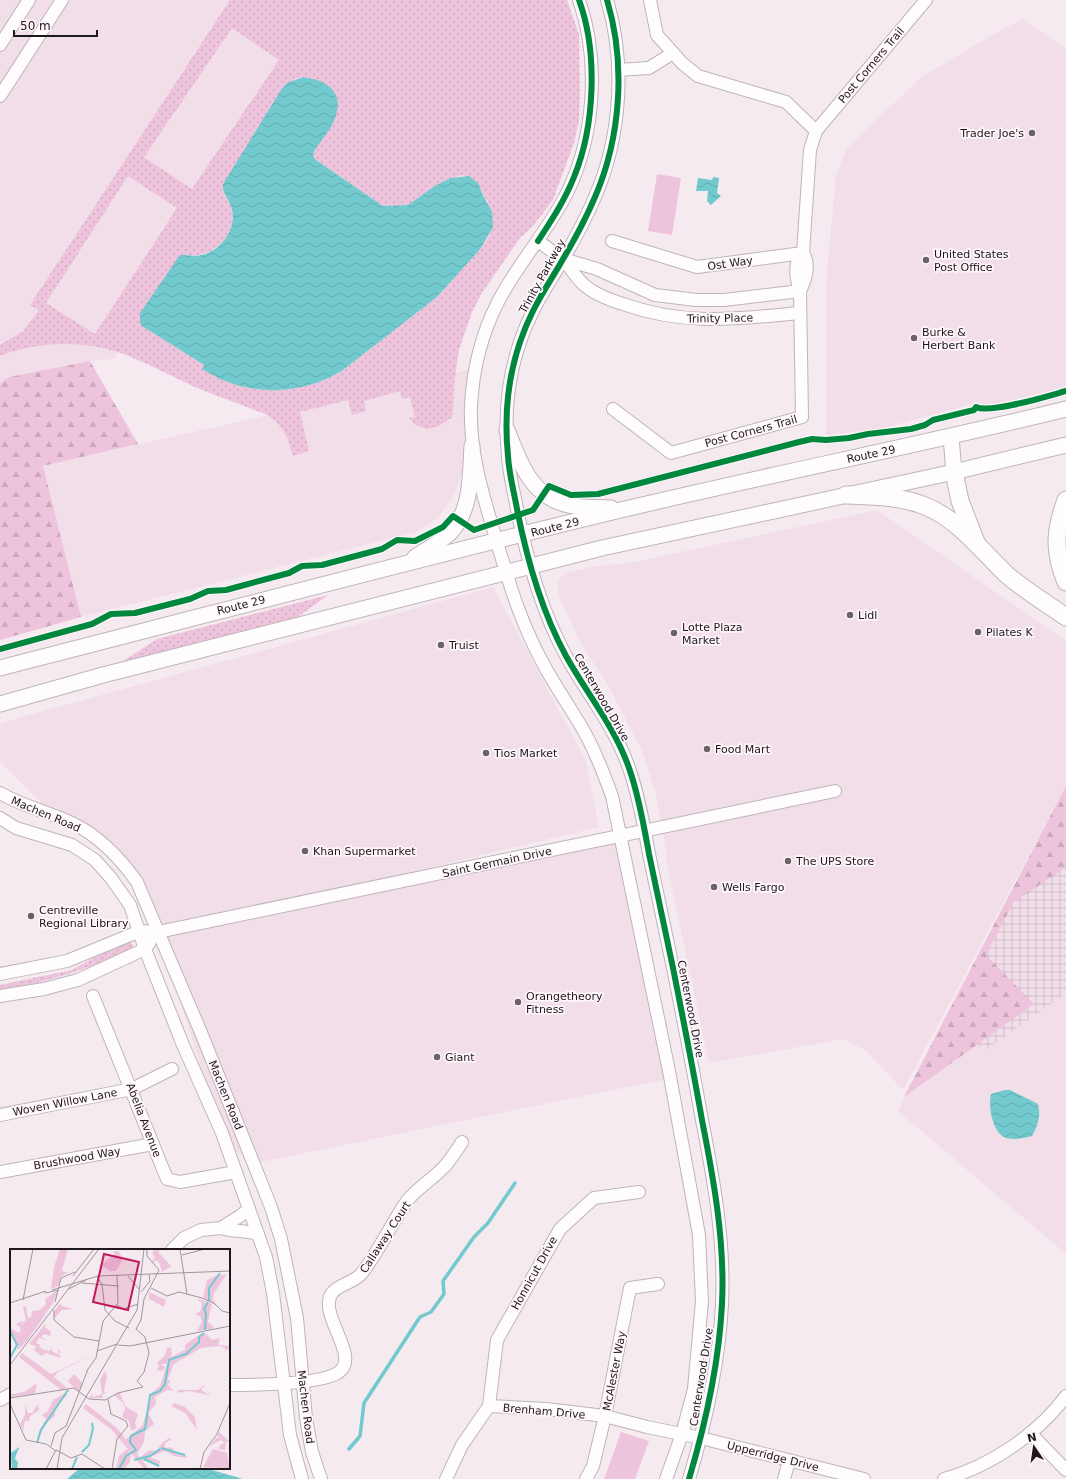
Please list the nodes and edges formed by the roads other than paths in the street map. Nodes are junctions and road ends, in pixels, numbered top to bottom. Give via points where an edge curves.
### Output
1 (29, 0) edge
2 (62, 0) edge
3 (579, 0) edge
4 (607, 0) edge
5 (650, 0) edge
6 (925, 0) edge
7 (0, 45) edge
8 (673, 53) junction
9 (618, 70) junction
10 (0, 96) edge
11 (816, 131) junction
12 (538, 241) junction
13 (612, 241) dead end
14 (803, 253) junction
15 (564, 259) junction
16 (800, 291) junction
17 (800, 312) junction
18 (613, 409) dead end
19 (1066, 409) edge
20 (507, 430) junction
21 (951, 437) junction
22 (1066, 445) edge
23 (472, 446) junction
24 (954, 472) junction
25 (846, 495) junction
26 (1066, 500) edge
27 (624, 509) junction
28 (522, 535) junction
29 (497, 541) junction
30 (976, 542) junction
31 (408, 563) junction
32 (530, 566) junction
33 (505, 572) junction
34 (1066, 582) edge
35 (1066, 617) edge
36 (55, 653) junction
37 (0, 659) edge
38 (0, 668) edge
39 (0, 704) edge
40 (835, 791) dead end
41 (0, 793) edge
42 (0, 818) edge
43 (645, 831) junction
44 (622, 836) junction
45 (140, 931) junction
46 (158, 932) junction
47 (145, 949) junction
48 (0, 974) edge
49 (0, 996) edge
50 (93, 996) dead end
51 (172, 1069) dead end
52 (132, 1089) junction
53 (0, 1116) edge
54 (462, 1142) dead end
55 (153, 1144) junction
56 (0, 1172) edge
57 (236, 1172) junction
58 (639, 1192) dead end
59 (249, 1209) junction
60 (221, 1228) junction
61 (258, 1234) junction
62 (173, 1249) edge
63 (658, 1284) dead end
64 (302, 1381) junction
65 (284, 1383) junction
66 (230, 1385) edge
67 (10, 1395) edge
68 (1066, 1396) edge
69 (0, 1400) edge
70 (489, 1406) junction
71 (605, 1416) junction
72 (1030, 1433) junction
73 (682, 1434) junction
74 (701, 1438) junction
75 (789, 1461) junction
76 (1066, 1470) edge
77 (302, 1479) edge
78 (321, 1479) edge
79 (446, 1479) edge
80 (586, 1479) edge
81 (666, 1479) edge
82 (689, 1479) edge
83 (784, 1479) edge
84 (864, 1479) edge
85 (944, 1479) edge
86 (1061, 1479) edge

1 - 7 street
2 - 10 street
3 - 12 street, Trinity Parkway via 587,31 590,59 591,94 587,132 575,176
4 - 9 street, Trinity Parkway via 613,20
5 - 8 street via 657,35
6 - 11 street, Post Corners Trail
8 - 9 street via 649,68
8 - 11 street via 698,76 786,102
9 - 15 street, Trinity Parkway via 614,130 604,175
11 - 14 street, Post Corners Trail via 810,150
12 - 15 street, Trinity Place
12 - 23 street, Trinity Parkway via 498,302 482,342 473,387
13 - 14 street, Ost Way via 697,267
14 - 16 street, Post Corners Trail via 798,258 796,279
15 - 16 street, Trinity Place via 597,268 655,295 696,300 724,300
15 - 17 street, Trinity Place via 583,284 610,300 644,312 701,320
15 - 20 street, Trinity Parkway via 533,311 520,340 511,370
16 - 17 street, Post Corners Trail
17 - 18 street, Post Corners Trail via 802,417 671,453
19 - 21 main road, Route 29
20 - 27 main road via 522,468 534,486 550,499 569,505
20 - 28 street, Trinity Parkway via 508,456
21 - 24 main road
21 - 27 main road, Route 29
22 - 24 main road
23 - 29 street, Trinity Parkway
23 - 31 main road via 466,506 459,521 449,534
24 - 25 main road
24 - 30 highway via 960,501
25 - 30 highway via 896,498 923,505 937,512
25 - 32 main road via 609,546
26 - 34 highway via 1056,540 1059,562
27 - 28 main road, Route 29
28 - 29 main road, Route 29
28 - 32 street, Trinity Parkway
29 - 31 main road, Route 29
29 - 33 street, Trinity Parkway
30 - 35 highway via 1008,575
31 - 36 main road, Route 29
32 - 33 main road
32 - 43 street, Centerwood Drive via 545,612 567,658 596,702 630,769
33 - 39 main road via 103,675
33 - 44 street, Centerwood Drive via 530,639 600,762
36 - 37 main road
36 - 38 main road, Route 29
40 - 43 street, Saint Germain Drive
41 - 46 street, Machen Road via 16,802 73,824 104,844 124,863 137,882
42 - 45 street, Machen Road via 16,828 72,845 95,860 130,905
43 - 44 street, Saint Germain Drive
43 - 74 street, Centerwood Drive via 717,1204 722,1274 719,1345
44 - 46 street, Saint Germain Drive
44 - 73 street, Centerwood Drive via 670,1071 699,1235 702,1301 698,1356 694,1389
45 - 46 street, Saint Germain Drive
45 - 47 street, Machen Road
45 - 48 street, Saint Germain Drive via 67,961
46 - 47 street
46 - 64 street, Machen Road via 271,1207 281,1239 297,1318
47 - 49 street via 78,980
47 - 57 street, Machen Road
50 - 52 street, Abelia Avenue
51 - 52 street, Woven Willow Lane
52 - 53 street, Woven Willow Lane
52 - 55 street, Abelia Avenue
54 - 64 street, Callaway Court via 445,1166 408,1200 361,1275 333,1292 329,1299 329,1308 345,1352 344,1367 338,1373
55 - 56 street, Brushwood Way
55 - 57 street, Abelia Avenue via 167,1179 180,1182
57 - 59 street, Machen Road
58 - 70 street, Honnicut Drive via 594,1198 560,1229 497,1340
59 - 60 street
59 - 61 street, Machen Road
60 - 61 street
60 - 62 street via 201,1230 184,1238
61 - 65 street, Machen Road via 266,1257 273,1293
63 - 71 street, McAlester Way via 630,1288
64 - 65 street, Callaway Court
64 - 78 street, Machen Road via 312,1452
65 - 66 street, Callaway Court
65 - 77 street, Machen Road via 290,1435
67 - 69 street
68 - 72 street
70 - 71 street, Brenham Drive
70 - 79 street, Brenham Drive via 462,1445
71 - 73 street, Brenham Drive via 647,1428
71 - 80 street, McAlester Way via 593,1466
72 - 76 street
72 - 85 street via 1020,1443 969,1470
73 - 74 street, Upperridge Drive
73 - 81 street, Centerwood Drive
74 - 75 street, Upperridge Drive
74 - 82 street, Centerwood Drive
75 - 83 street
75 - 84 street, Upperridge Drive
76 - 86 street

